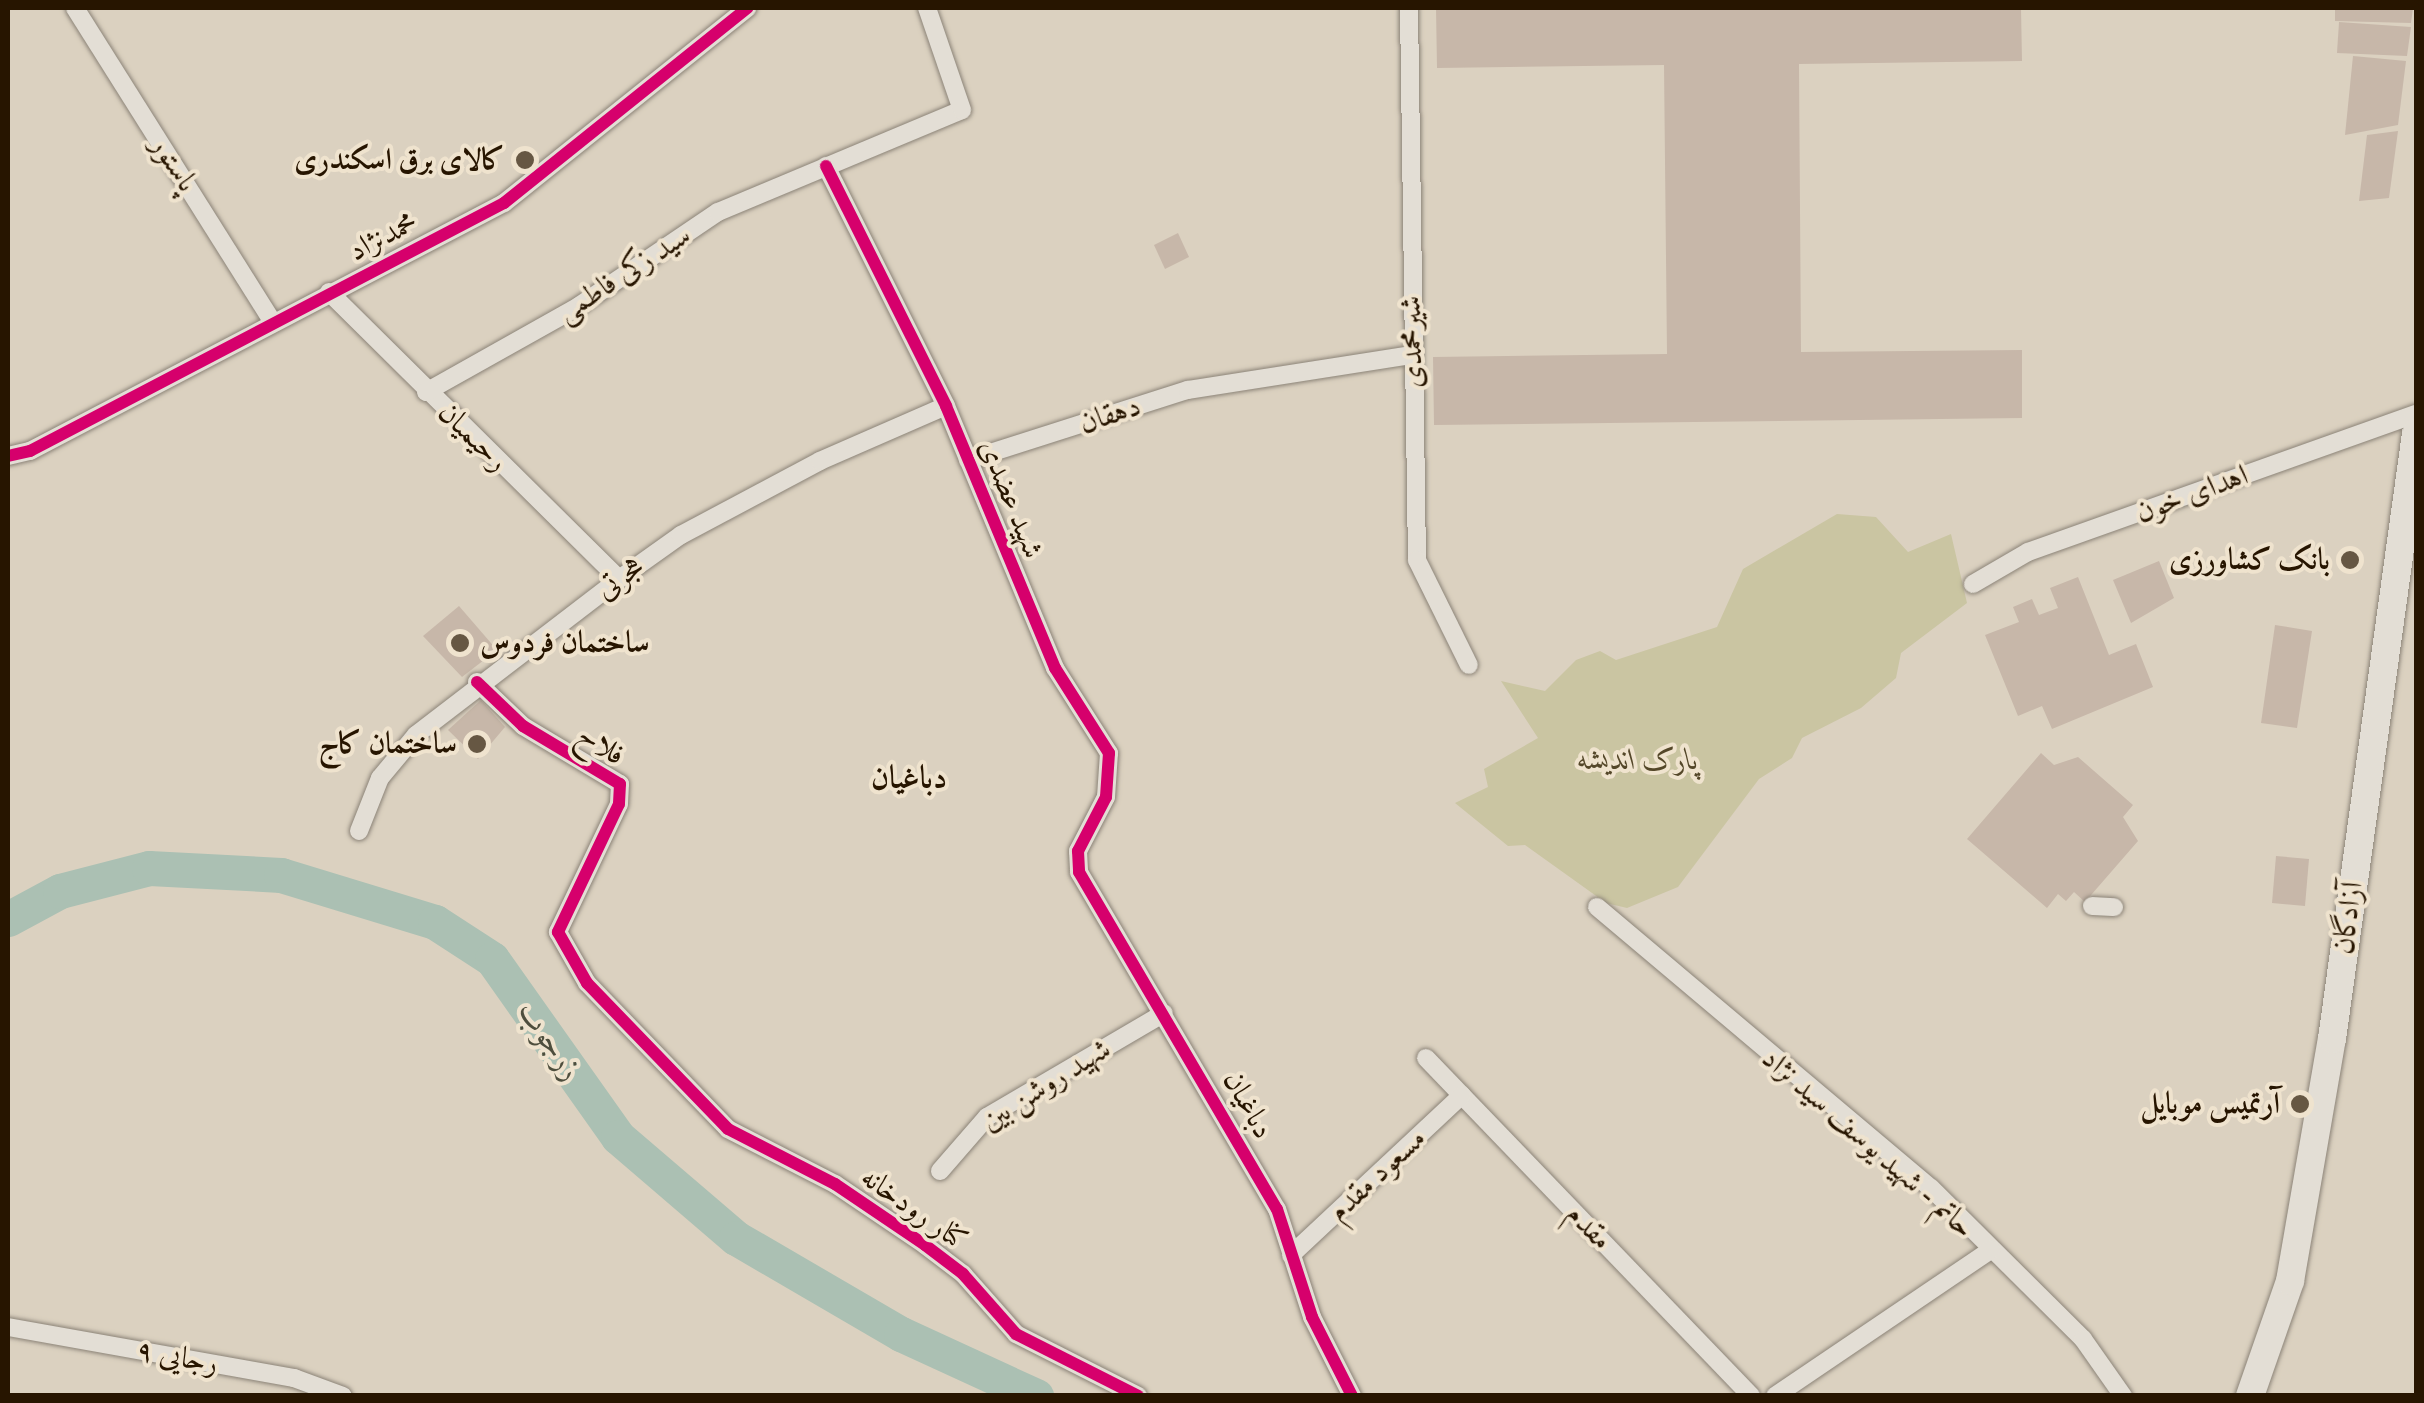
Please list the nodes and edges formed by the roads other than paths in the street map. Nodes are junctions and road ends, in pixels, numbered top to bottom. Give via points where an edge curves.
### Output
1 (75, 8) edge
2 (746, 8) edge
3 (927, 8) edge
4 (1410, 8) edge
5 (826, 166) junction
6 (328, 292) junction
7 (272, 321) junction
8 (1411, 354) junction
9 (426, 392) junction
10 (946, 406) junction
11 (2416, 414) edge
12 (2416, 434) edge
13 (8, 456) edge
14 (968, 460) junction
15 (619, 579) junction
16 (1973, 584) dead end
17 (1468, 665) dead end
18 (477, 682) junction
19 (359, 831) dead end
20 (1078, 851) joint
21 (2092, 906) dead end
22 (1596, 907) dead end
23 (2114, 907) dead end
24 (558, 932) joint
25 (1164, 1013) junction
26 (1426, 1058) dead end
27 (1462, 1095) junction
28 (940, 1172) dead end
29 (1991, 1250) junction
30 (1291, 1254) junction
31 (8, 1328) edge
32 (340, 1395) edge
33 (1138, 1396) edge
34 (1352, 1396) edge
35 (1752, 1396) edge
36 (1774, 1396) edge
37 (2123, 1396) edge
38 (2250, 1396) edge

1 - 7 street, پاستور
2 - 6 street, محمدنژاد via 504,203
3 - 5 street, سید زکی فاطمی via 962,110
4 - 8 street, شیرمحمدی
5 - 9 street, سید زکی فاطمی via 718,212 580,306
5 - 10 street, شهید عضدی
6 - 7 street, محمدنژاد
6 - 9 street, رحیمیان
7 - 13 street, محمدنژاد via 30,451
8 - 14 street, دهقان via 1188,390
8 - 17 street, شیرمحمدی via 1417,560
9 - 15 street, رحیمیان
10 - 14 street, شهید عضدی
10 - 15 street, هجرتی via 820,461 681,535
11 - 16 street, اهدای خون via 2028,552
12 - 38 main road, آزادگان via 2332,1038 2290,1281
14 - 20 street, شهید عضدی via 1055,668 1109,753 1106,797
15 - 18 street, هجرتی
18 - 19 street, هجرتی via 380,778
18 - 24 street, فلاح via 523,726 620,784 619,804
20 - 25 street, دباغیان via 1094,902
21 - 23 street
22 - 29 street, حاتم - شهید یوسف سید نژاد via 1931,1188
24 - 33 street, کنار رودخانه via 587,983 728,1128 835,1184 925,1245 963,1274 1016,1334
25 - 28 street, شهید روشن بین via 988,1117
25 - 30 street, دباغیان via 1277,1209
26 - 27 street, مقدم
27 - 30 street, مسعود مقدم
27 - 35 street, مقدم
29 - 36 street
29 - 37 street, حاتم - شهید یوسف سید نژاد via 2082,1339
30 - 34 street, دباغیان
31 - 32 street, رجایی ۹

